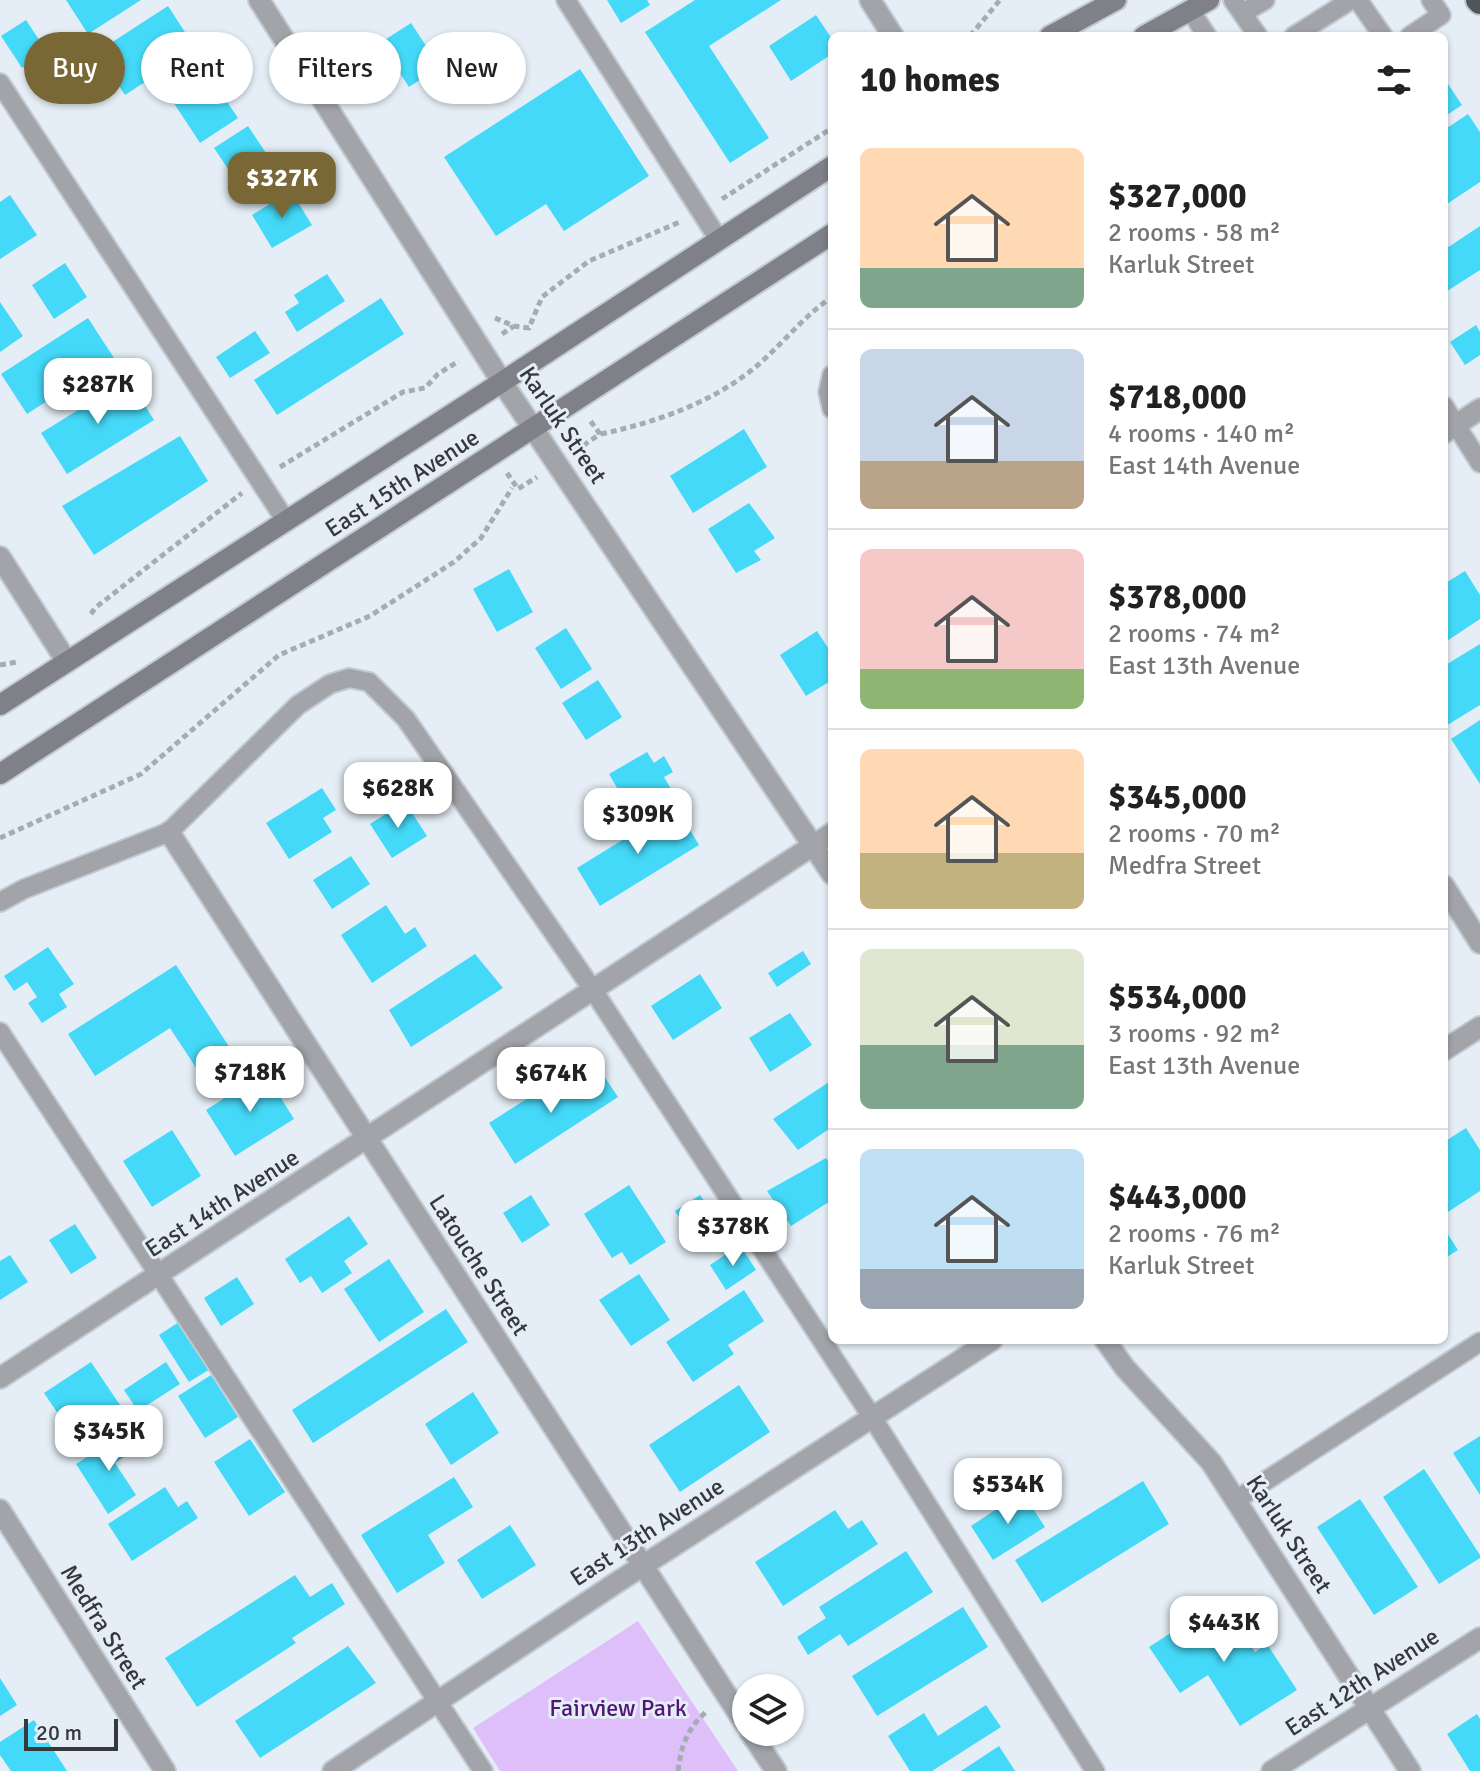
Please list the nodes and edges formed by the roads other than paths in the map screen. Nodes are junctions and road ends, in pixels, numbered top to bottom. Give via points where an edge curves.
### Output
1 (259, 0) edge
2 (566, 0) edge
3 (870, 0) edge
4 (1116, 0) edge
5 (1209, 0) edge
6 (1265, 0) edge
7 (1351, 0) edge
8 (1358, 0) edge
9 (1431, 0) edge
10 (1238, 7) edge
11 (1190, 10) junction
12 (890, 32) edge
13 (1057, 32) edge
14 (1151, 32) edge
15 (1204, 32) edge
16 (1255, 32) edge
17 (1300, 32) edge
18 (1380, 32) edge
19 (1416, 32) edge
20 (0, 83) edge
21 (828, 169) edge
22 (828, 237) edge
23 (719, 240) junction
24 (502, 382) junction
25 (1480, 409) edge
26 (534, 429) junction
27 (1450, 429) edge
28 (1480, 463) edge
29 (286, 521) junction
30 (0, 557) edge
31 (67, 662) junction
32 (0, 705) edge
33 (0, 774) edge
34 (169, 832) junction
35 (828, 836) edge
36 (814, 845) junction
37 (828, 868) edge
38 (1448, 892) edge
39 (0, 902) edge
40 (1480, 943) edge
41 (593, 990) junction
42 (1480, 1027) edge
43 (0, 1032) edge
44 (1448, 1047) edge
45 (367, 1139) junction
46 (159, 1274) junction
47 (1480, 1342) edge
48 (986, 1344) edge
49 (1108, 1344) edge
50 (0, 1378) edge
51 (872, 1417) junction
52 (1236, 1500) junction
53 (0, 1510) edge
54 (642, 1566) junction
55 (1480, 1638) edge
56 (438, 1701) junction
57 (732, 1704) edge
58 (1370, 1708) junction
59 (759, 1746) edge
60 (165, 1771) edge
61 (333, 1771) edge
62 (483, 1771) edge
63 (776, 1771) edge
64 (1095, 1771) edge
65 (1272, 1771) edge
66 (1410, 1771) edge

1 - 24 street, Karluk Street
2 - 23 lane
3 - 12 street
4 - 13 main road
5 - 11 main road
6 - 10 lane
7 - 17 lane
8 - 18 lane
9 - 19 lane via 1441,15
10 - 16 lane
11 - 14 main road
11 - 15 lane
20 - 29 lane
21 - 23 main road, East 15th Avenue
22 - 26 main road, East 15th Avenue
23 - 24 main road, East 15th Avenue
24 - 26 street, Karluk Street
24 - 29 main road, East 15th Avenue
25 - 27 street
26 - 33 main road, East 15th Avenue
26 - 36 street, Karluk Street
27 - 28 lane
29 - 31 main road, East 15th Avenue
30 - 31 street
31 - 32 main road, East 15th Avenue
34 - 39 lane
34 - 41 lane via 298,705 330,684 349,678 369,682 406,719
34 - 45 street, Latouche Street
35 - 36 street, East 14th Avenue
36 - 37 street, Karluk Street
36 - 41 street, East 14th Avenue
38 - 40 street
41 - 45 street, East 14th Avenue
41 - 51 lane
42 - 44 street
43 - 46 lane
45 - 46 street, East 14th Avenue
45 - 54 street, Latouche Street
46 - 50 street, East 14th Avenue
46 - 56 lane
47 - 52 lane
48 - 51 street, East 13th Avenue
49 - 52 street, Karluk Street via 1211,1462
51 - 54 street, East 13th Avenue
51 - 64 lane
52 - 58 street, Karluk Street
53 - 60 street, Medfra Street
54 - 56 street, East 13th Avenue
54 - 57 street, Latouche Street
55 - 58 street, East 12th Avenue
56 - 61 street, East 13th Avenue
56 - 62 lane
58 - 65 street, East 12th Avenue
58 - 66 street, Karluk Street
59 - 63 street

